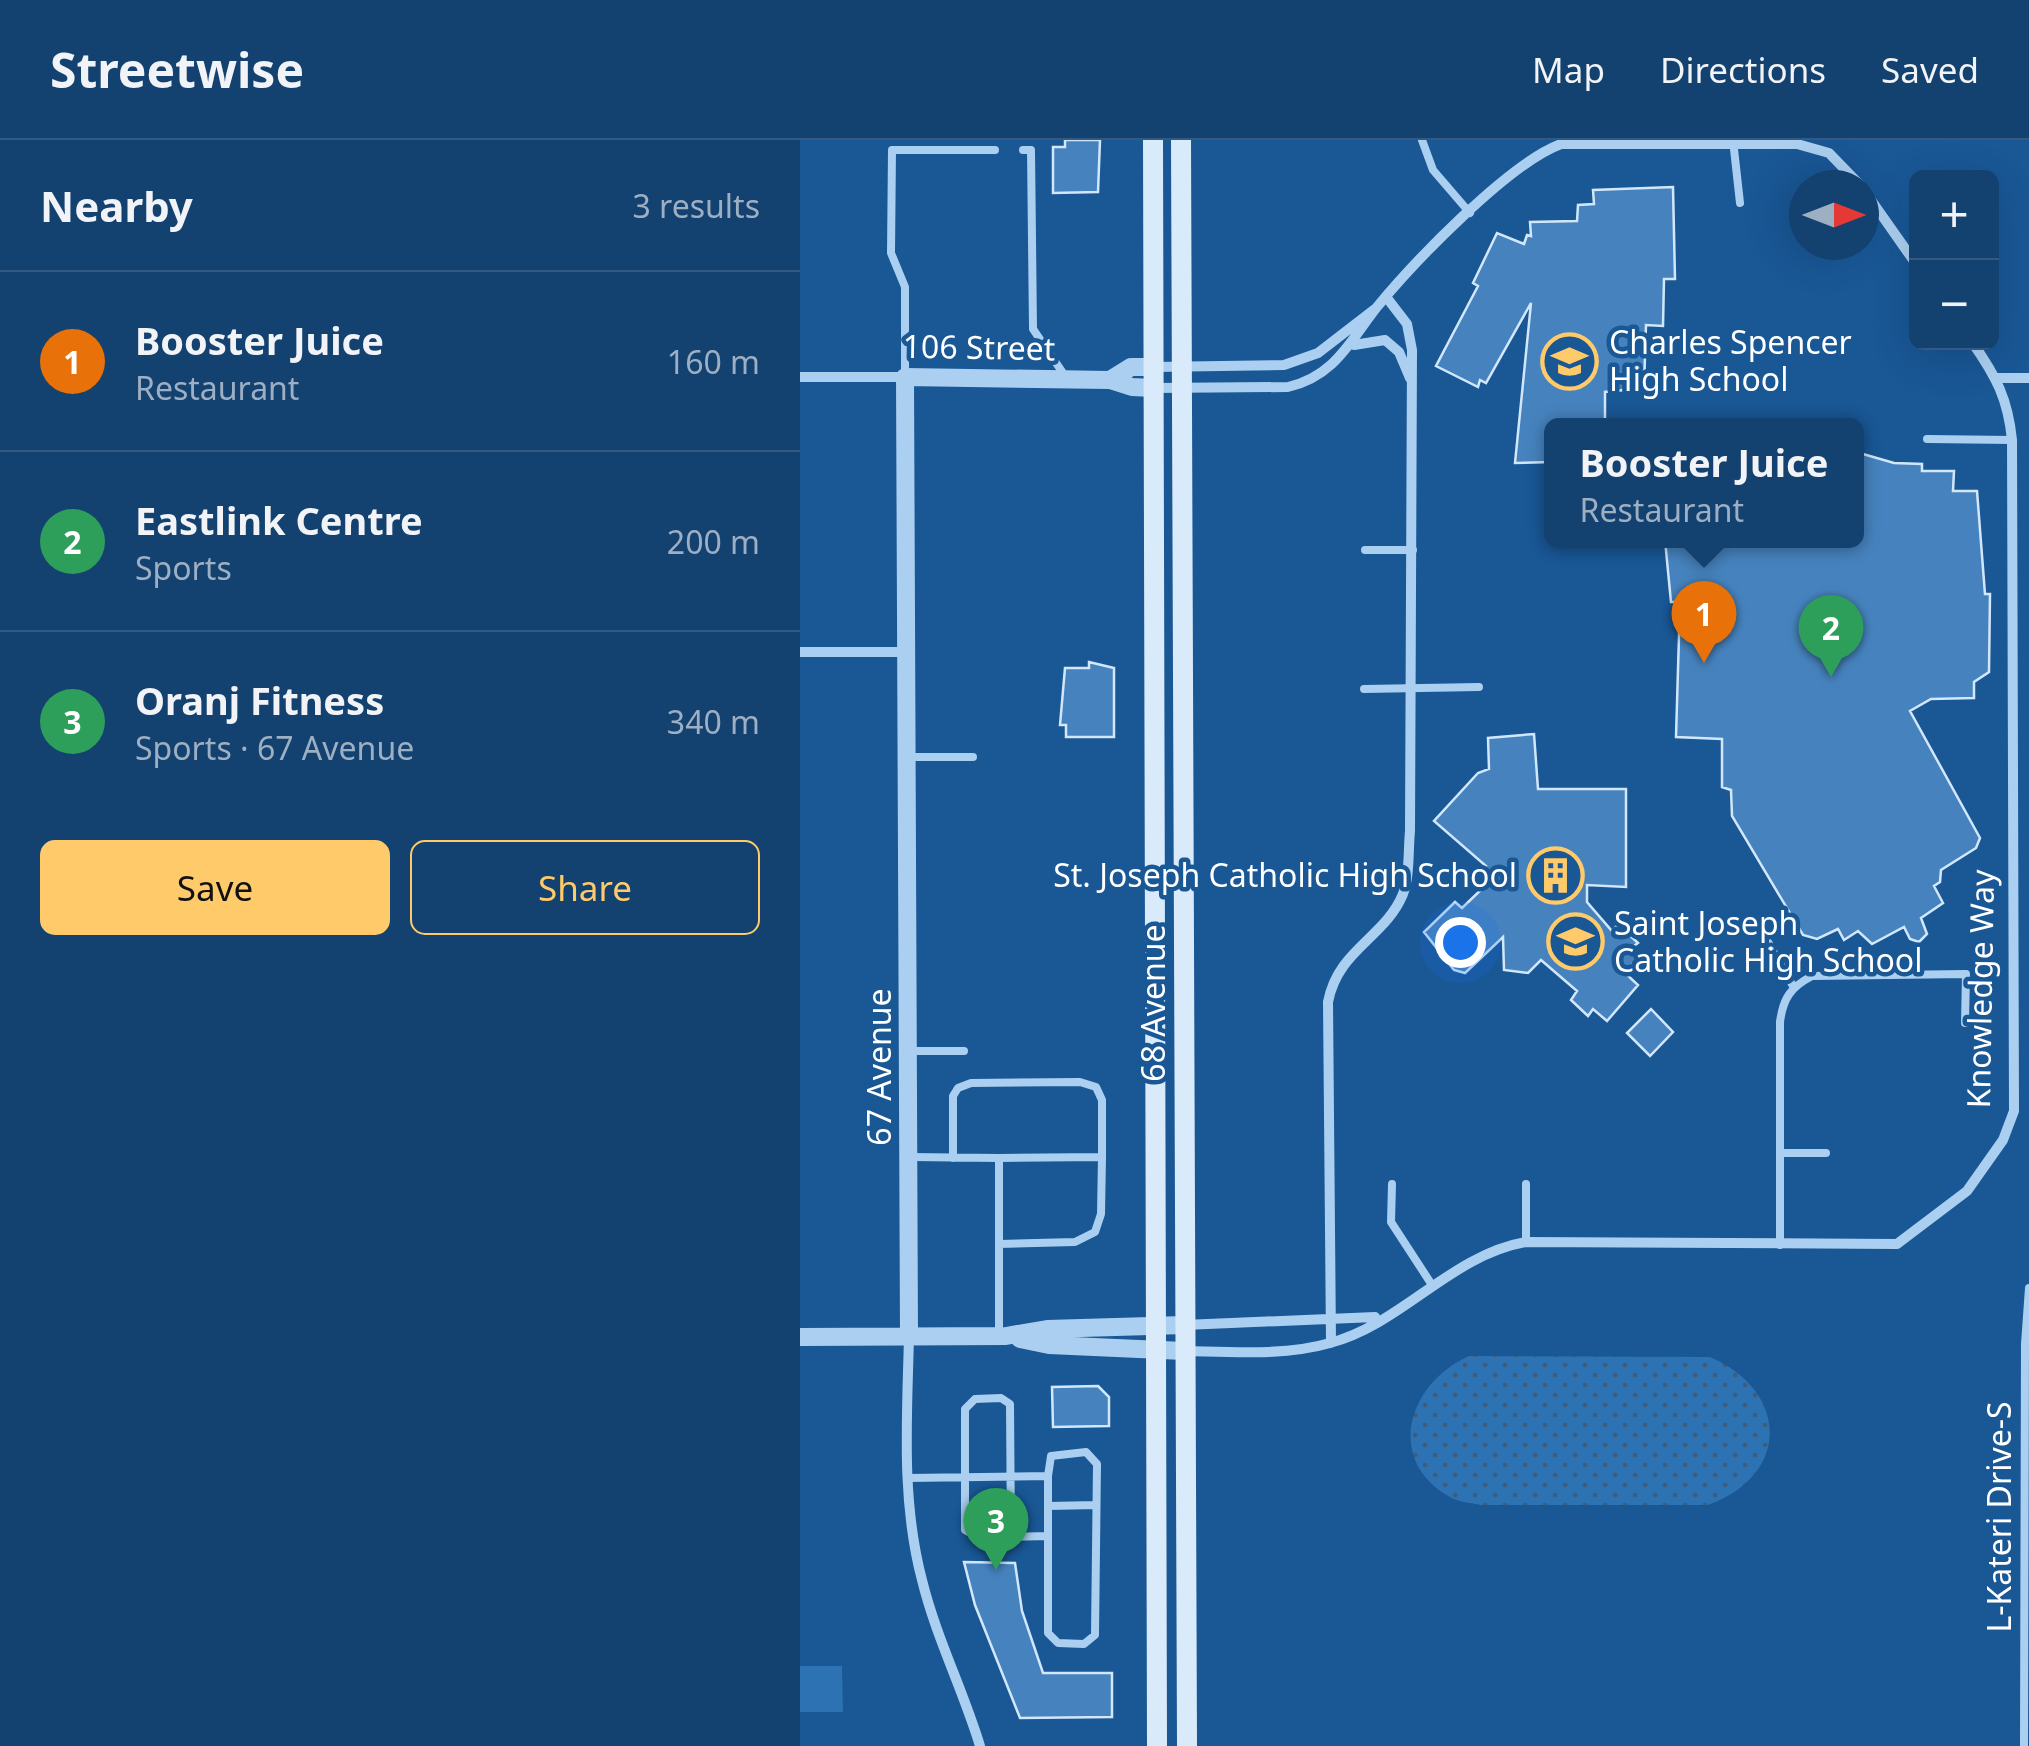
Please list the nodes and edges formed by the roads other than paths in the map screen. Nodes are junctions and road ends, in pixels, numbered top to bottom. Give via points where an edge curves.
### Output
1 (1154, 140) edge
2 (1181, 140) edge
3 (1422, 140) edge
4 (1732, 142) edge
5 (995, 150) dead end
6 (1023, 150) dead end
7 (1845, 170) edge
8 (1740, 203) dead end
9 (1879, 212) edge
10 (1470, 213) junction
11 (1913, 260) edge
12 (1387, 298) junction
13 (1376, 308) junction
14 (1350, 347) junction
15 (1978, 350) edge
16 (905, 377) junction
17 (1154, 377) junction
18 (1183, 377) junction
19 (800, 378) edge
20 (1998, 378) junction
21 (2029, 378) edge
22 (1068, 379) junction
23 (1412, 383) junction
24 (1926, 438) dead end
25 (2012, 440) junction
26 (1364, 550) dead end
27 (1413, 550) junction
28 (800, 652) edge
29 (906, 652) junction
30 (1479, 687) dead end
31 (1412, 688) junction
32 (1364, 689) dead end
33 (973, 757) dead end
34 (906, 758) junction
35 (1760, 928) dead end
36 (1793, 986) junction
37 (1965, 1023) dead end
38 (964, 1051) dead end
39 (911, 1052) junction
40 (1826, 1152) dead end
41 (1780, 1153) junction
42 (910, 1157) junction
43 (1102, 1157) junction
44 (953, 1158) junction
45 (999, 1158) junction
46 (1392, 1184) dead end
47 (1526, 1184) dead end
48 (1526, 1242) junction
49 (999, 1244) junction
50 (1780, 1245) junction
51 (1432, 1285) junction
52 (2029, 1288) edge
53 (1381, 1317) junction
54 (1330, 1322) junction
55 (1184, 1325) junction
56 (1155, 1326) junction
57 (1002, 1336) junction
58 (800, 1337) edge
59 (909, 1337) junction
60 (1331, 1343) junction
61 (1155, 1350) junction
62 (1184, 1351) junction
63 (1048, 1476) junction
64 (966, 1477) junction
65 (1011, 1477) junction
66 (908, 1478) junction
67 (1096, 1505) junction
68 (1048, 1506) junction
69 (1011, 1536) junction
70 (1048, 1536) junction
71 (2027, 1678) edge
72 (980, 1746) edge
73 (1157, 1746) edge
74 (1187, 1746) edge
75 (2024, 1746) edge

1 - 17 main road, 68 Avenue
2 - 18 main road, 68 Avenue
3 - 10 lane via 1433,170
4 - 7 street via 1797,144 1829,153
4 - 8 lane
4 - 10 street via 1561,144 1536,154
5 - 16 lane via 892,150 892,252 904,287
6 - 22 lane via 1031,150 1033,329
9 - 11 street
10 - 12 street
12 - 13 street
12 - 23 street via 1407,324
13 - 14 street
13 - 18 street via 1303,360
14 - 18 street via 1306,383 1288,387
14 - 23 street via 1374,340 1392,345
15 - 20 street, Knowledge Way
16 - 19 street, 106 Street
16 - 22 street, 106 Street
16 - 29 street, 67 Avenue
17 - 18 street
17 - 18 street
17 - 22 street, 106 Street via 1130,367 1110,380
17 - 56 main road, 68 Avenue
18 - 55 main road, 68 Avenue
20 - 21 street
20 - 25 street, Knowledge Way
23 - 27 street
24 - 25 lane
25 - 50 street, Knowledge Way via 2014,1110 2003,1140 1967,1191 1897,1244
26 - 27 lane
27 - 31 street
28 - 29 street
29 - 34 street, 67 Avenue
30 - 31 lane
31 - 32 lane
31 - 54 street via 1402,896 1344,960 1328,1002
33 - 34 lane
34 - 39 street, 67 Avenue
35 - 36 lane
36 - 37 lane via 1812,976 1966,974
36 - 41 lane via 1780,1022
38 - 39 lane
39 - 42 street, 67 Avenue
40 - 41 lane
41 - 50 lane
42 - 44 lane
42 - 59 street, 67 Avenue
43 - 44 lane via 1102,1100 1096,1088 1080,1082 958,1088
43 - 45 lane
43 - 49 lane via 1095,1232 1076,1242
44 - 45 lane
45 - 49 lane
46 - 51 lane via 1392,1222
47 - 48 lane
48 - 50 street, Knowledge Way
48 - 51 street, Knowledge Way via 1494,1248
49 - 57 lane
51 - 53 street, Knowledge Way
52 - 71 lane, L-Kateri Drive-S
53 - 54 street, Knowledge Way
53 - 60 street, Knowledge Way
54 - 55 street, Knowledge Way
54 - 60 street
55 - 56 street, Knowledge Way
55 - 62 main road, 68 Avenue
56 - 57 street, Knowledge Way
56 - 61 main road, 68 Avenue
57 - 59 street
57 - 61 street, Knowledge Way
58 - 59 street
59 - 66 street, 67 Avenue
60 - 62 street, Knowledge Way
61 - 62 street, Knowledge Way
61 - 73 main road, 68 Avenue
62 - 74 main road, 68 Avenue
63 - 65 lane
63 - 67 lane via 1051,1456 1086,1452 1097,1464
63 - 68 lane
64 - 65 lane
64 - 65 lane via 966,1404 1001,1398 1011,1408
64 - 66 lane
64 - 69 lane via 968,1534
65 - 69 lane
66 - 72 street, 67 Avenue via 925,1592
67 - 68 lane
67 - 70 lane via 1090,1642 1058,1644 1048,1633
68 - 70 lane
69 - 70 lane
71 - 75 lane, L-Kateri Drive-S

